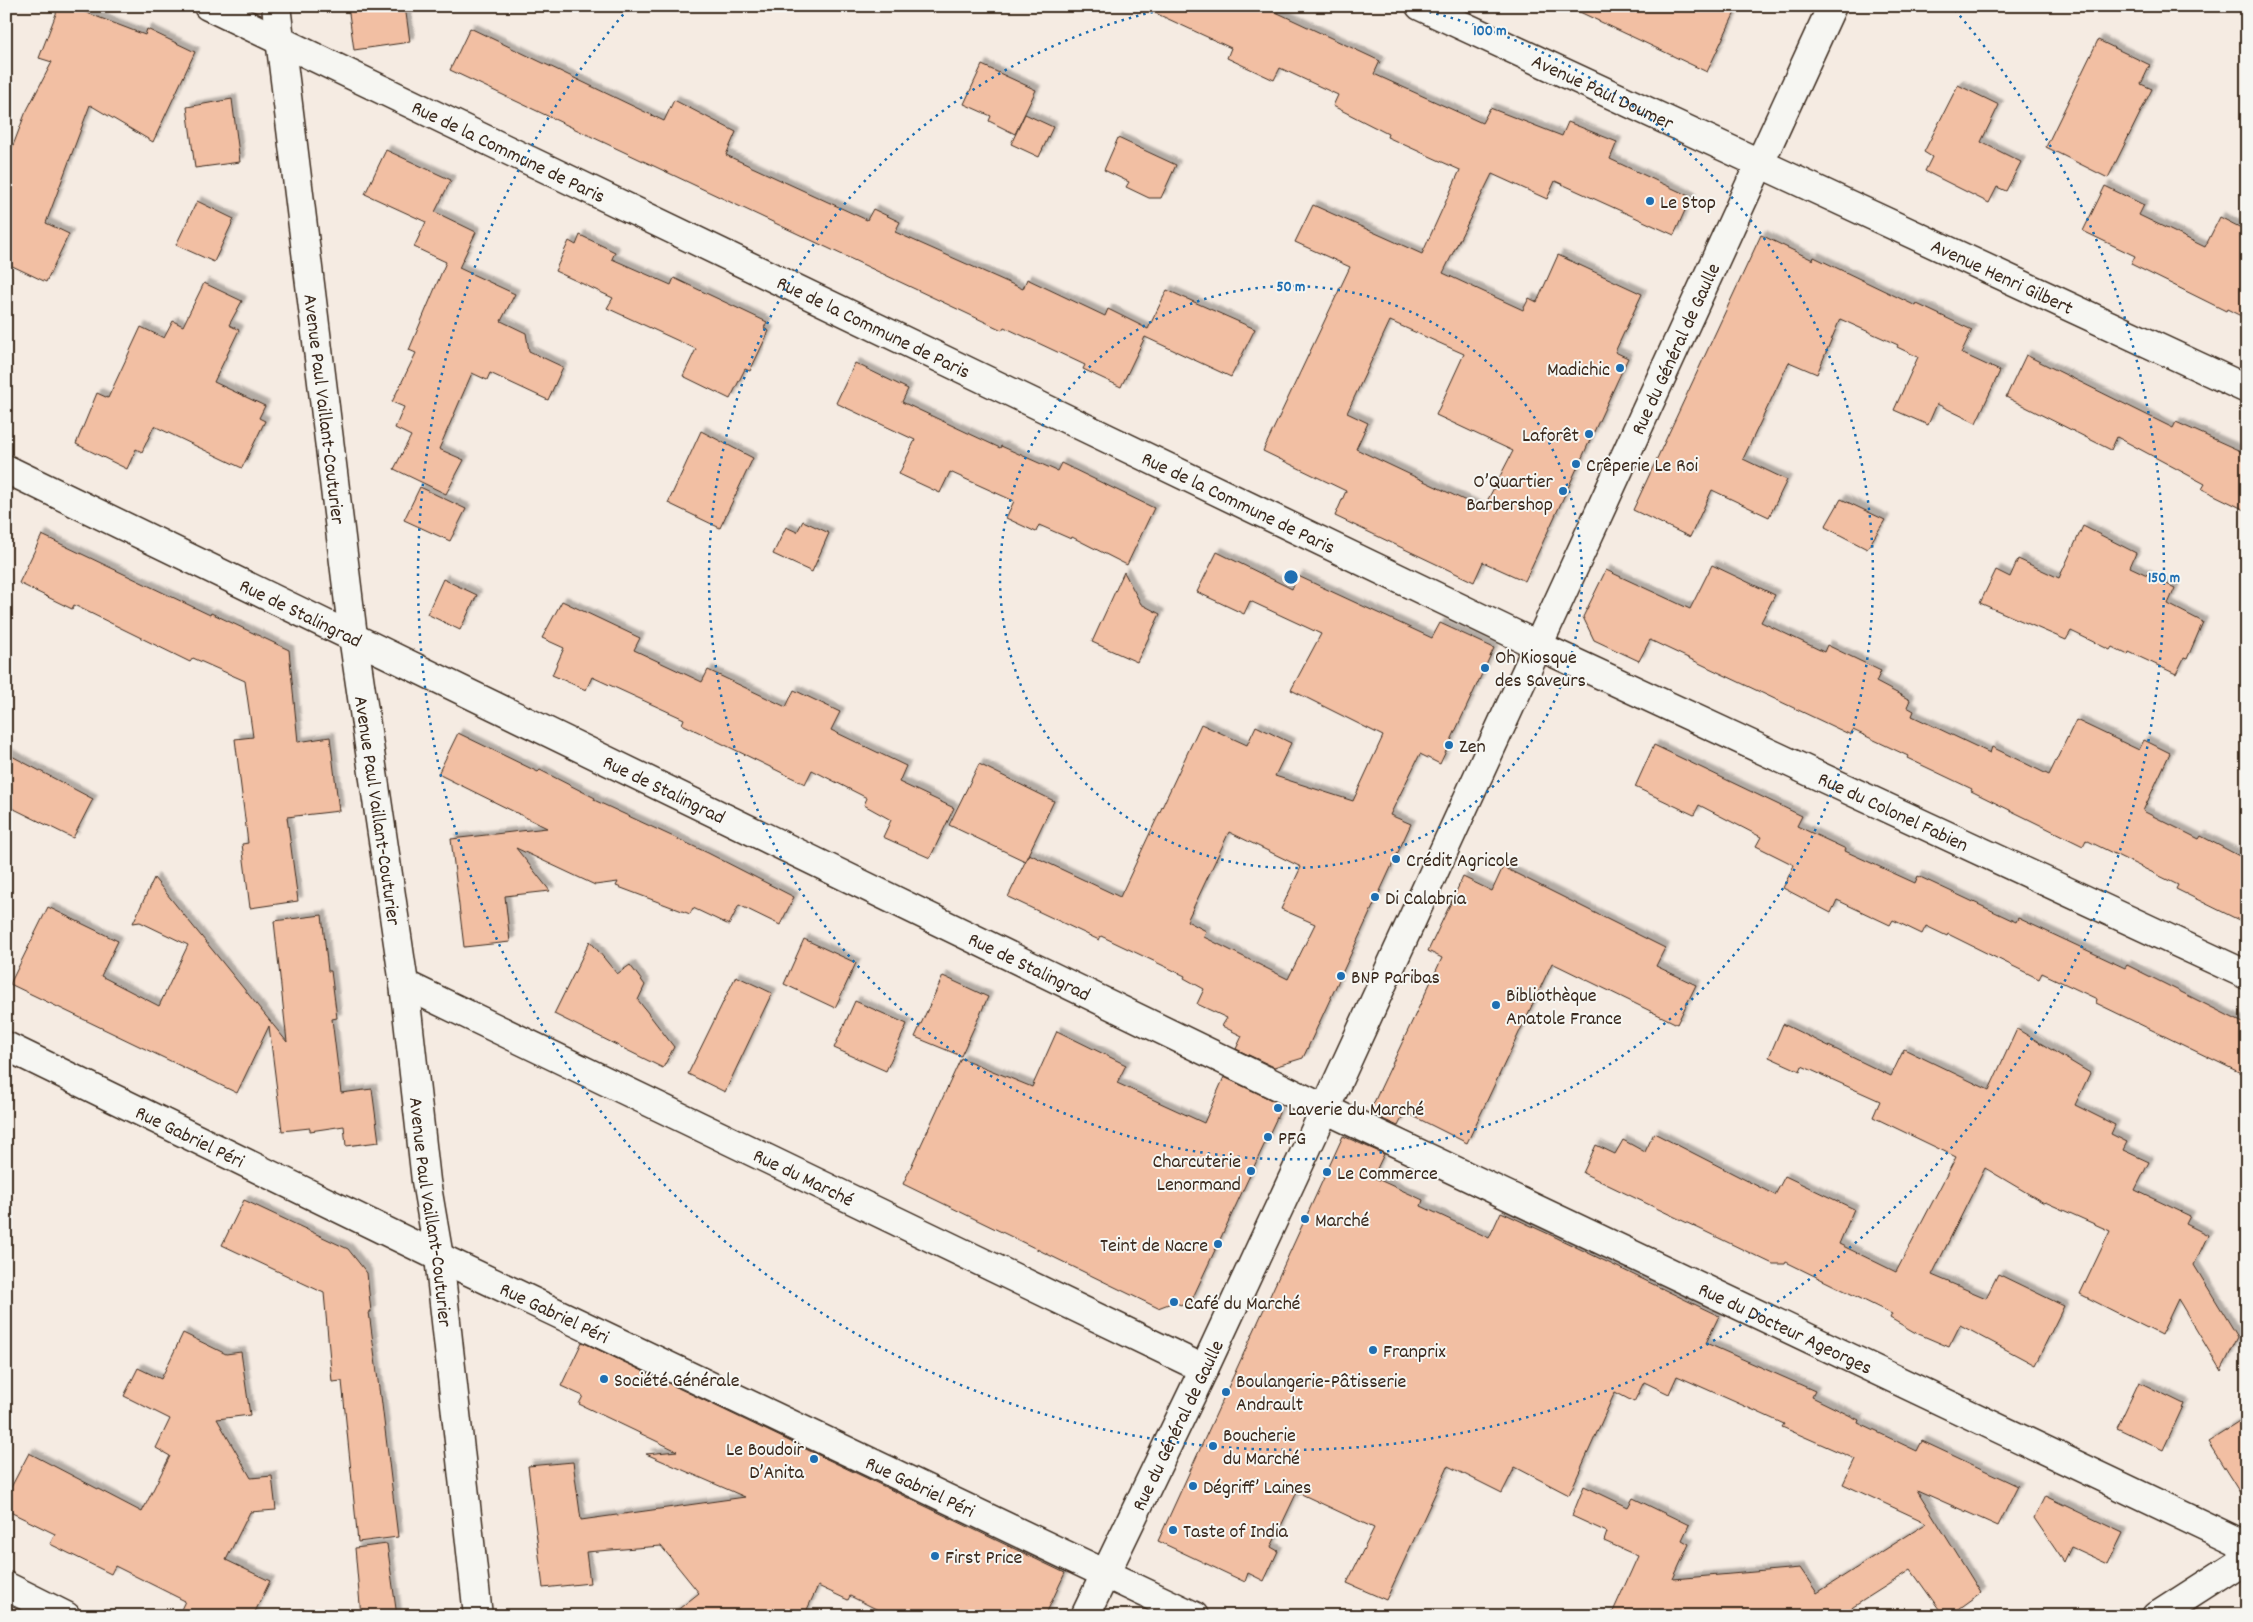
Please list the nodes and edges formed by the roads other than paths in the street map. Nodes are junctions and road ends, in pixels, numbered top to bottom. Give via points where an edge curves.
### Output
1 (208, 6) edge
2 (276, 6) edge
3 (1420, 6) edge
4 (1832, 6) edge
5 (280, 40) junction
6 (1760, 163) junction
7 (2247, 389) edge
8 (6, 469) edge
9 (353, 636) junction
10 (1539, 646) junction
11 (2247, 975) edge
12 (404, 984) junction
13 (6, 1046) edge
14 (1325, 1109) junction
15 (439, 1257) junction
16 (1204, 1369) junction
17 (2247, 1546) edge
18 (2247, 1558) edge
19 (1105, 1573) junction
20 (6, 1586) edge
21 (66, 1616) edge
22 (478, 1616) edge
23 (1085, 1616) edge
24 (1194, 1616) edge
25 (2157, 1616) edge

1 - 5 street, Rue de la Commune de Paris
2 - 5 street, Avenue Paul Vaillant-Couturier
3 - 6 street, Avenue Paul Doumer
4 - 6 street, Rue du Général de Gaulle
5 - 9 street, Avenue Paul Vaillant-Couturier
5 - 10 street, Rue de la Commune de Paris
6 - 7 street, Avenue Henri Gilbert
6 - 10 street, Rue du Général de Gaulle
8 - 9 street, Rue de Stalingrad
9 - 12 street, Avenue Paul Vaillant-Couturier
9 - 14 street, Rue de Stalingrad
10 - 11 street, Rue du Colonel Fabien
10 - 14 street, Rue du Général de Gaulle
12 - 15 street, Avenue Paul Vaillant-Couturier via 426,1181
12 - 16 street, Rue du Marché
13 - 15 street, Rue Gabriel Péri
14 - 16 street, Rue du Général de Gaulle
14 - 17 street, Rue du Docteur Ageorges
15 - 19 street, Rue Gabriel Péri
15 - 22 street, Avenue Paul Vaillant-Couturier
16 - 19 street, Rue du Général de Gaulle
18 - 25 street
19 - 23 street, Rue du Général de Gaulle
19 - 24 street, Rue Gabriel Péri
20 - 21 street

